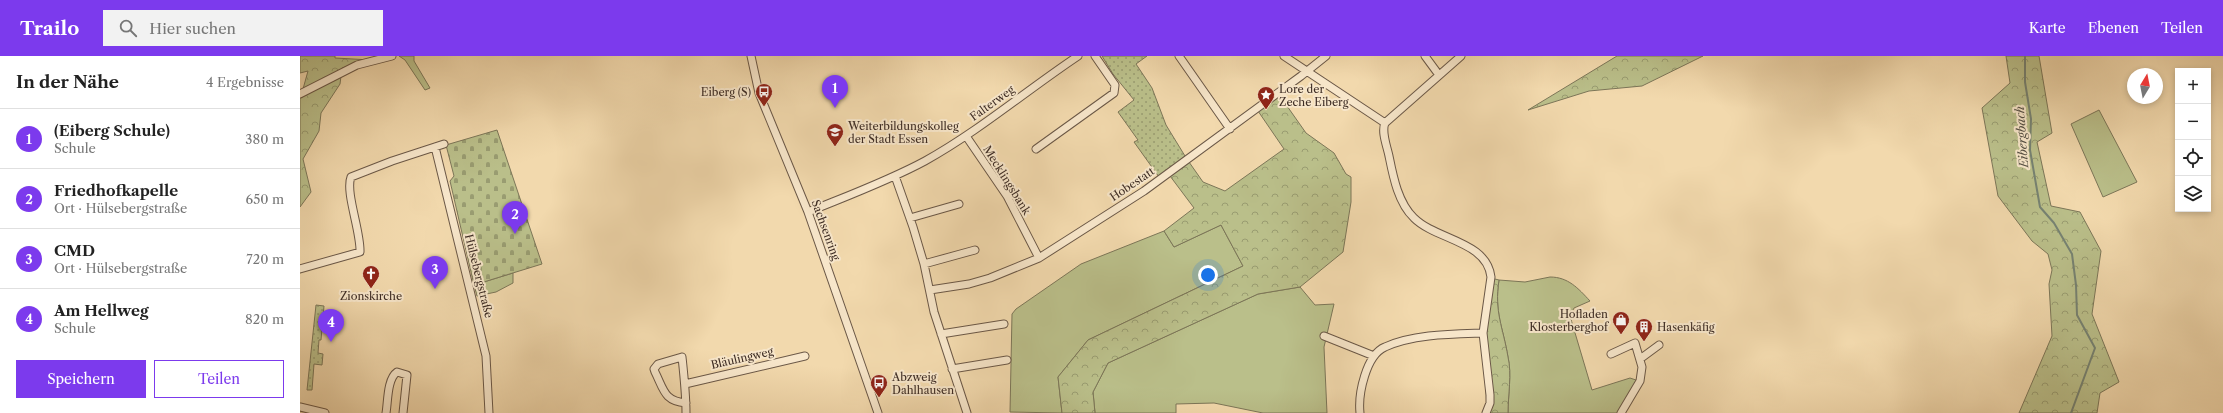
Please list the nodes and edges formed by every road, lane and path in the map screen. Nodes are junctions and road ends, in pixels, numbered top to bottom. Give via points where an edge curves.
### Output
1 (392, 56) edge
2 (751, 56) edge
3 (1078, 56) edge
4 (1095, 56) edge
5 (1179, 56) edge
6 (1284, 56) edge
7 (1326, 56) edge
8 (1425, 56) edge
9 (1461, 56) edge
10 (1306, 71) junction
11 (1439, 75) junction
12 (300, 94) edge
13 (1385, 123) junction
14 (1230, 128) junction
15 (966, 136) junction
16 (444, 144) dead end
17 (435, 147) junction
18 (1036, 149) dead end
19 (895, 176) junction
20 (959, 204) dead end
21 (808, 212) junction
22 (910, 218) junction
23 (975, 250) dead end
24 (1039, 258) junction
25 (924, 264) junction
26 (300, 269) edge
27 (930, 290) junction
28 (1004, 324) dead end
29 (1483, 333) junction
30 (941, 334) junction
31 (1324, 336) dead end
32 (1659, 344) dead end
33 (1611, 354) dead end
34 (805, 356) dead end
35 (1374, 356) junction
36 (1640, 359) junction
37 (1007, 360) dead end
38 (952, 369) junction
39 (685, 384) junction
40 (686, 403) junction
41 (300, 407) edge
42 (325, 413) edge
43 (386, 413) edge
44 (402, 413) edge
45 (489, 413) edge
46 (686, 413) edge
47 (878, 413) edge
48 (967, 413) edge
49 (1360, 413) edge
50 (1486, 413) edge
51 (1621, 413) edge

1 - 12 street via 357,65
2 - 21 street, Sachsenring via 764,107
3 - 15 street, Falterweg
4 - 18 street via 1115,85 1114,93
5 - 14 street
6 - 10 street
7 - 10 street, Hobestatt
8 - 11 street
9 - 11 street
10 - 13 street
10 - 14 street, Hobestatt
11 - 13 street
13 - 29 street via 1384,131 1392,171 1406,207 1424,226 1465,245 1484,258 1490,268
14 - 24 street, Hobestatt via 1144,191
15 - 19 street, Falterweg
15 - 24 street, Mecklingsbank via 1007,196
16 - 17 street
17 - 26 street via 351,177 350,187 361,242 360,252
17 - 45 street, Hülsebergstraße via 486,356
19 - 21 street, Falterweg
19 - 22 street
20 - 22 street
21 - 47 street, Sachsenring
22 - 25 street
23 - 25 street
24 - 27 street, Hobestatt via 983,280
25 - 27 street
27 - 30 street
28 - 30 street
29 - 35 street via 1421,338 1385,347
29 - 50 street via 1490,395
30 - 38 street
31 - 35 street
32 - 36 street
33 - 36 street via 1635,343
34 - 39 street, Bläulingweg
35 - 49 street via 1359,395
36 - 51 street via 1640,381
37 - 38 street
38 - 48 street
39 - 40 street
39 - 40 street via 682,357 655,366 655,372 669,398 675,402
40 - 46 street
41 - 42 street
43 - 44 street via 391,382 397,372 407,375

